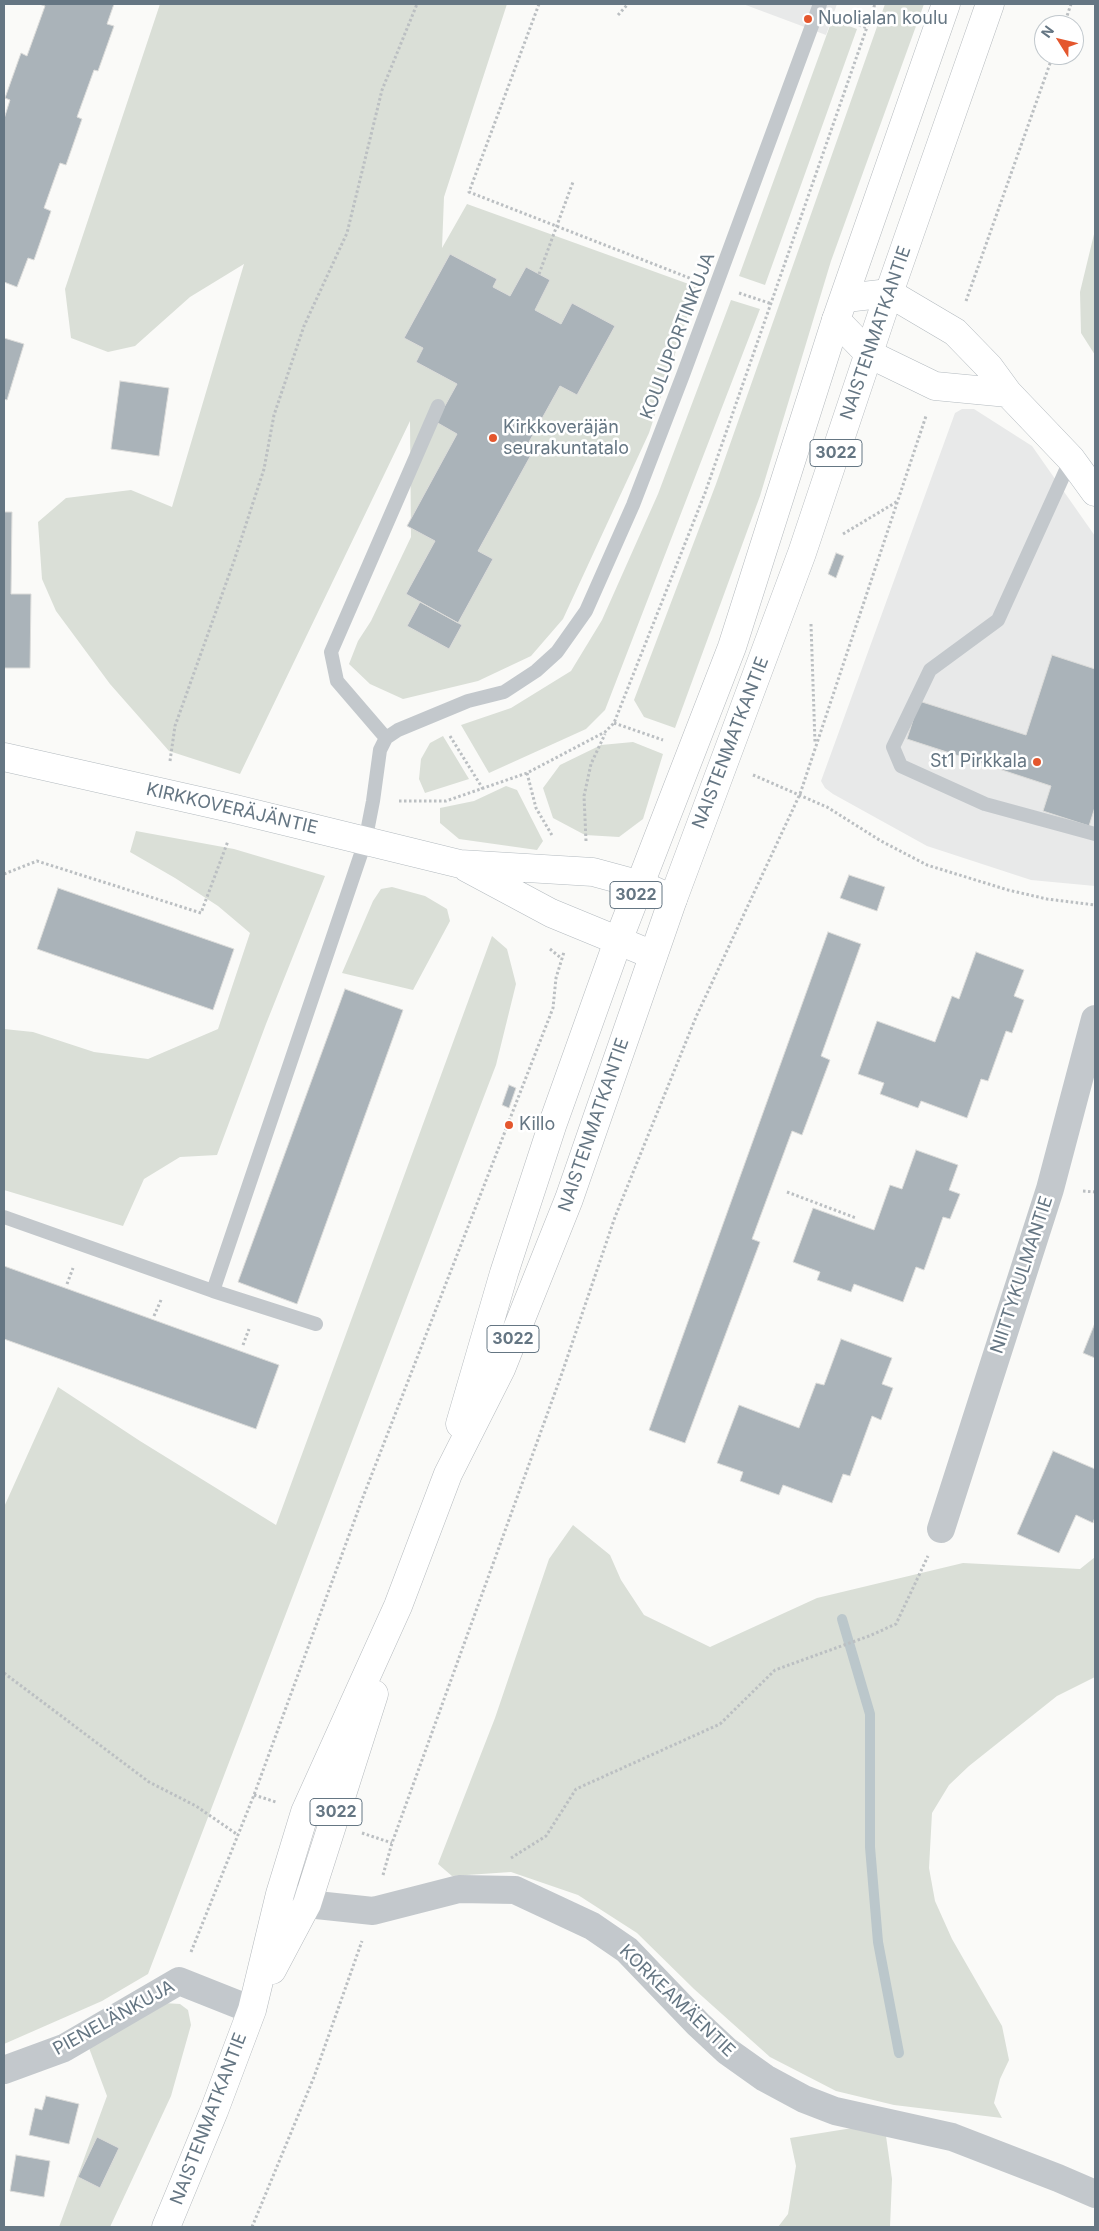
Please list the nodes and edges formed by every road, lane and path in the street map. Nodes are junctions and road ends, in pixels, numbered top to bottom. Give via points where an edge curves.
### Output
1 (417, 4) edge
2 (539, 4) edge
3 (628, 4) edge
4 (820, 4) edge
5 (875, 4) edge
6 (946, 4) edge
7 (990, 4) edge
8 (618, 14) dead end
9 (1049, 65) edge
10 (573, 182) dead end
11 (554, 228) junction
12 (539, 274) dead end
13 (717, 287) junction
14 (888, 293) junction
15 (772, 304) junction
16 (841, 309) junction
17 (955, 332) junction
18 (869, 354) junction
19 (935, 386) junction
20 (1008, 393) junction
21 (438, 406) dead end
22 (1071, 459) junction
23 (1095, 492) edge
24 (898, 502) junction
25 (838, 536) dead end
26 (811, 616) dead end
27 (437, 714) junction
28 (614, 724) junction
29 (605, 732) junction
30 (386, 738) junction
31 (664, 741) dead end
32 (815, 746) junction
33 (4, 757) edge
34 (527, 773) junction
35 (751, 774) dead end
36 (483, 789) junction
37 (166, 793) junction
38 (800, 794) junction
39 (373, 801) junction
40 (1095, 834) edge
41 (229, 837) dead end
42 (554, 838) dead end
43 (365, 842) junction
44 (590, 859) junction
45 (460, 864) junction
46 (4, 874) edge
47 (640, 885) junction
48 (673, 898) junction
49 (1095, 904) edge
50 (574, 923) junction
51 (618, 941) junction
52 (653, 954) junction
53 (1095, 1019) edge
54 (788, 1192) dead end
55 (4, 1217) edge
56 (856, 1218) dead end
57 (213, 1291) junction
58 (316, 1324) dead end
59 (448, 1474) junction
60 (941, 1529) joint
61 (398, 1606) junction
62 (4, 1673) edge
63 (238, 1835) junction
64 (509, 1858) dead end
65 (280, 1894) junction
66 (307, 1904) junction
67 (373, 1910) junction
68 (179, 1981) junction
69 (252, 2010) junction
70 (4, 2070) edge
71 (1095, 2194) edge
72 (166, 2227) edge
73 (252, 2227) edge

1 - 37 path via 382,90 347,232 304,326 274,415 264,469 175,726
2 - 11 path via 469,192
3 - 8 path
4 - 13 lane, KOULUPORTINKUJA
5 - 15 path
6 - 16 main road, NAISTENMATKANTIE / 3022
7 - 14 main road, NAISTENMATKANTIE / 3022
9 - 17 path
10 - 11 path
11 - 12 path
11 - 13 path
13 - 15 path
13 - 27 lane, KOULUPORTINKUJA via 633,505 586,611 557,652 536,672 504,692 468,701
14 - 16 main road
14 - 17 main road
14 - 18 main road, NAISTENMATKANTIE / 3022
15 - 28 path via 705,492
16 - 18 main road
16 - 47 main road, NAISTENMATKANTIE / 3022 via 732,647
17 - 20 main road via 989,366
18 - 19 main road
18 - 48 main road, NAISTENMATKANTIE / 3022 via 802,553
19 - 20 main road
19 - 24 path
20 - 22 main road
21 - 30 lane via 331,652 336,681
22 - 23 main road
22 - 40 lane via 998,620 930,670 893,746 901,766 985,804
24 - 25 path
24 - 32 path
26 - 32 path
27 - 30 lane, KOULUPORTINKUJA
27 - 36 path
28 - 29 path
28 - 31 path
29 - 34 path
29 - 44 path via 591,764 584,796
30 - 39 lane via 380,750
32 - 38 path
33 - 37 main road, KIRKKOVERÄJÄNTIE
34 - 36 path
34 - 42 path via 536,808
35 - 38 path
36 - 39 path via 446,801
37 - 43 main road, KIRKKOVERÄJÄNTIE
38 - 49 path via 927,865 1008,890 1047,899
38 - 67 path via 696,1017 615,1217 392,1843
39 - 43 lane
41 - 46 path via 201,912 37,861
43 - 45 main road, KIRKKOVERÄJÄNTIE
43 - 57 lane
44 - 45 main road, KIRKKOVERÄJÄNTIE
44 - 47 main road, KIRKKOVERÄJÄNTIE
45 - 50 main road, KIRKKOVERÄJÄNTIE
47 - 48 main road, KIRKKOVERÄJÄNTIE
47 - 51 main road, NAISTENMATKANTIE / 3022
48 - 52 main road, NAISTENMATKANTIE / 3022
50 - 51 main road, KIRKKOVERÄJÄNTIE
50 - 63 path via 556,978 553,1008 364,1497
51 - 52 main road, KIRKKOVERÄJÄNTIE
51 - 59 main road, NAISTENMATKANTIE / 3022 via 504,1273 471,1381
52 - 59 main road, NAISTENMATKANTIE / 3022 via 569,1200 500,1369
53 - 60 street, NIITTYKULMANTIE via 1050,1189
54 - 56 path
55 - 57 lane
57 - 58 lane
59 - 61 main road, NAISTENMATKANTIE / 3022
60 - 64 path via 896,1624 775,1670 720,1724 576,1789 546,1836
61 - 65 main road, NAISTENMATKANTIE / 3022 via 305,1812
61 - 66 main road, NAISTENMATKANTIE / 3022 via 370,1709
62 - 63 path via 149,1782 196,1806
63 - 68 path
65 - 66 street, KORKEAMÄENTIE
65 - 69 main road, NAISTENMATKANTIE / 3022
66 - 67 street, KORKEAMÄENTIE
66 - 69 main road, NAISTENMATKANTIE / 3022
67 - 71 street, KORKEAMÄENTIE via 459,1889 515,1890 592,1926 627,1950 727,2052 804,2100 835,2111 952,2137
67 - 73 path via 314,2077
68 - 69 street, PIENELÄNKUJA
68 - 70 street, PIENELÄNKUJA via 64,2048
69 - 72 main road, NAISTENMATKANTIE / 3022

